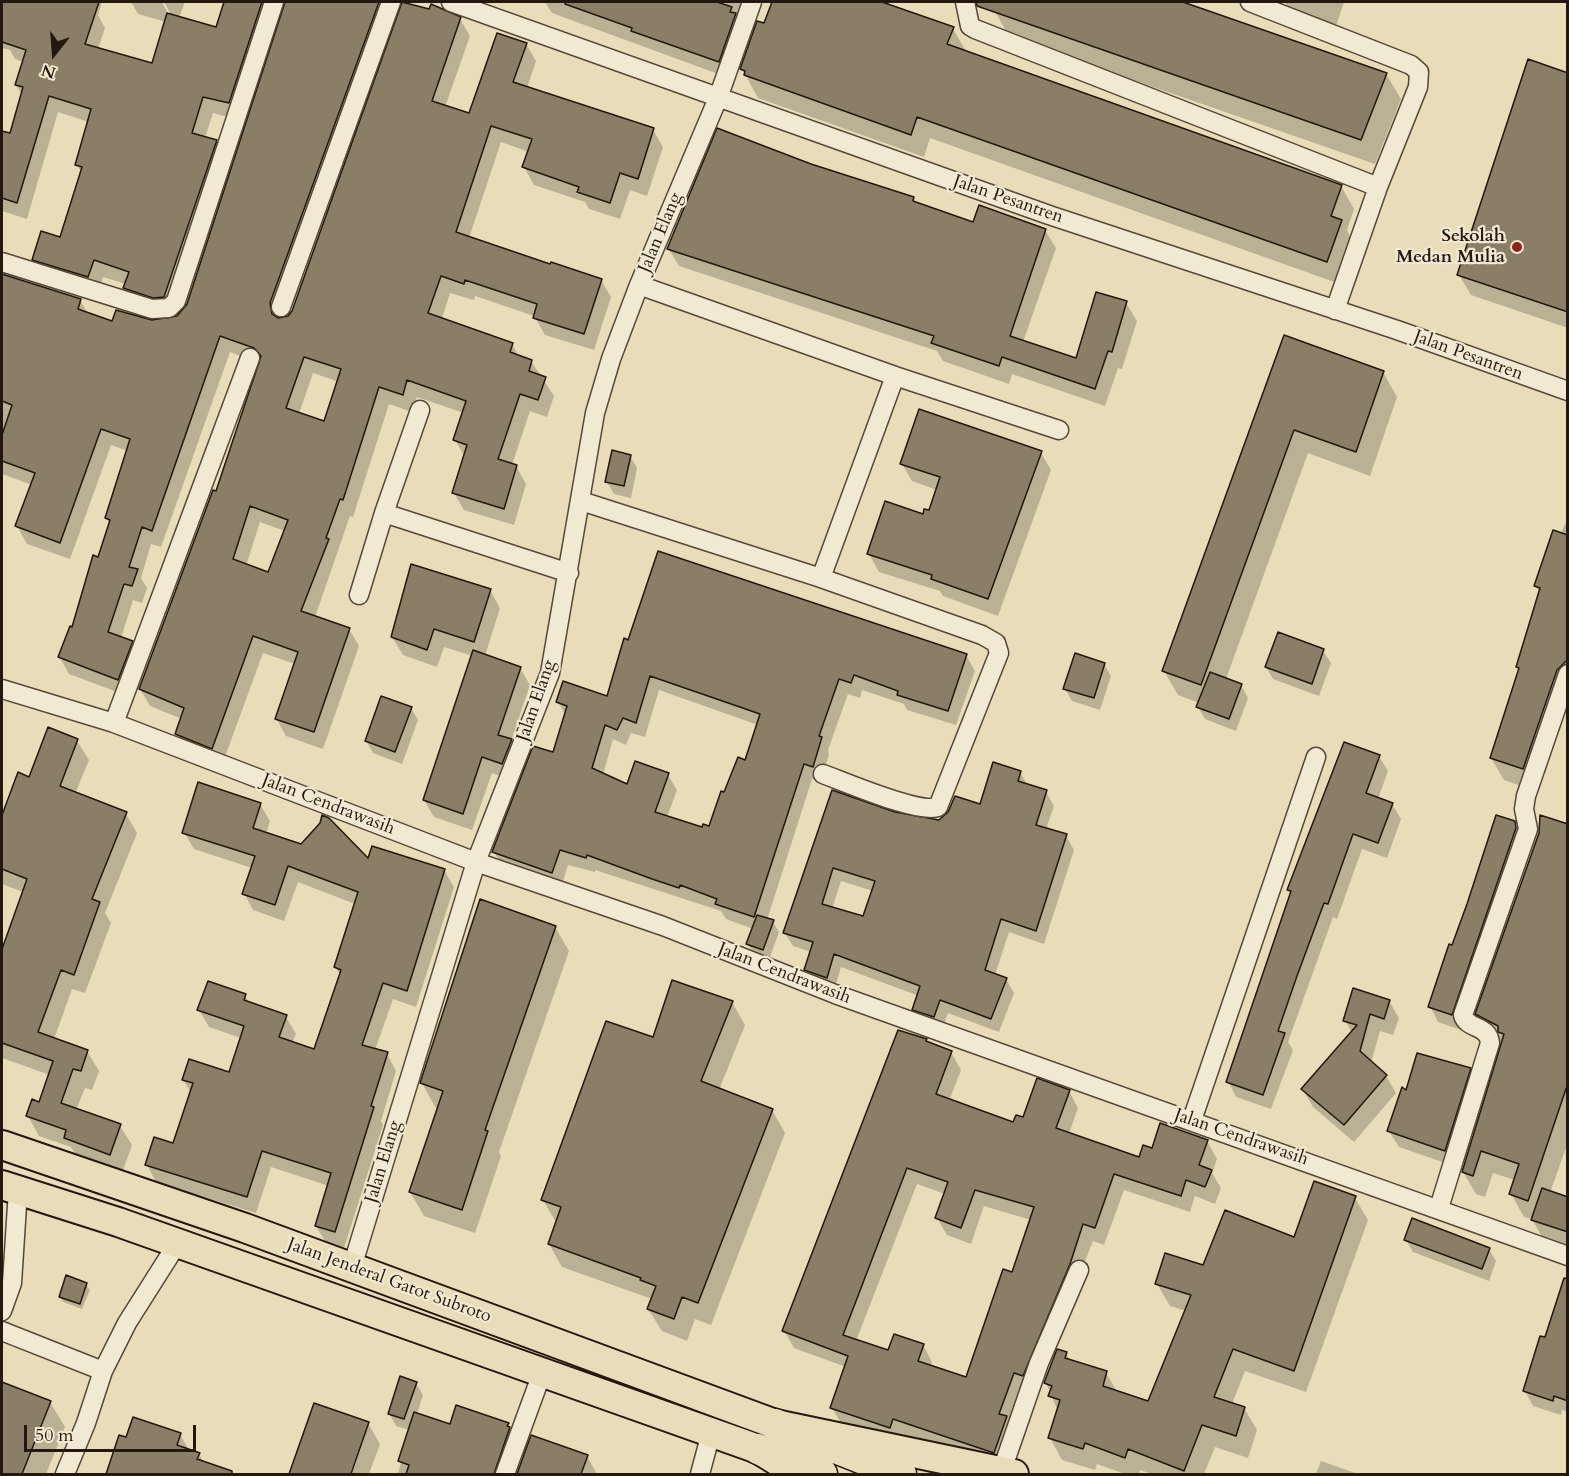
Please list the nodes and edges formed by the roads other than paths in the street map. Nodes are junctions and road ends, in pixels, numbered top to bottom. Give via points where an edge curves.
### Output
1 (274, 2) edge
2 (391, 2) edge
3 (451, 2) edge
4 (752, 2) edge
5 (965, 2) edge
6 (1250, 2) edge
7 (718, 99) junction
8 (1378, 187) junction
9 (2, 262) edge
10 (639, 285) junction
11 (281, 307) dead end
12 (1335, 310) junction
13 (250, 358) dead end
14 (895, 376) junction
15 (1568, 391) edge
16 (420, 410) dead end
17 (1059, 430) dead end
18 (581, 501) junction
19 (384, 513) junction
20 (569, 573) junction
21 (821, 578) junction
22 (359, 595) dead end
23 (1568, 674) edge
24 (2, 689) edge
25 (114, 723) junction
26 (1316, 757) dead end
27 (823, 774) dead end
28 (477, 862) junction
29 (1192, 1120) junction
30 (2, 1145) edge
31 (10, 1187) edge
32 (130, 1190) junction
33 (1438, 1208) junction
34 (118, 1222) junction
35 (177, 1244) junction
36 (1568, 1256) edge
37 (352, 1268) junction
38 (1079, 1270) dead end
39 (2, 1311) edge
40 (2, 1331) edge
41 (103, 1371) junction
42 (542, 1373) junction
43 (775, 1424) junction
44 (711, 1433) junction
45 (758, 1449) junction
46 (1008, 1472) edge
47 (65, 1474) edge
48 (505, 1474) edge
49 (700, 1474) edge
50 (801, 1474) edge
51 (822, 1474) edge
52 (901, 1474) edge

1 - 9 street via 176,301 169,308 152,309
2 - 11 street
3 - 7 street, Jalan Pesantren
4 - 7 street, Jalan Elang
5 - 8 street via 970,26 975,29
6 - 8 street via 1411,65 1419,72 1418,87
7 - 10 street, Jalan Elang
7 - 12 street, Jalan Pesantren
8 - 12 street
10 - 14 street
10 - 18 street, Jalan Elang via 595,413
12 - 15 street, Jalan Pesantren
13 - 25 street
14 - 17 street
14 - 21 street
16 - 19 street
18 - 20 street, Jalan Elang
18 - 21 street
19 - 20 street
19 - 22 street
20 - 28 street, Jalan Elang via 550,673
21 - 27 street via 982,635 999,649 938,807 914,806
23 - 33 street via 1526,796 1528,829 1463,1015 1469,1023 1485,1030 1490,1043
24 - 25 street, Jalan Cendrawasih
25 - 28 street, Jalan Cendrawasih
26 - 29 street
28 - 29 street, Jalan Cendrawasih
28 - 37 street, Jalan Elang
29 - 33 street, Jalan Cendrawasih
30 - 32 main road, Jalan Jenderal Gatot Subroto
31 - 34 main road, Jalan Jenderal Gatot Subroto
31 - 39 street via 12,1283
32 - 34 main road
32 - 37 main road, Jalan Jenderal Gatot Subroto
33 - 36 street, Jalan Cendrawasih
34 - 35 main road, Jalan Jenderal Gatot Subroto
35 - 41 street via 127,1323
35 - 42 main road, Jalan Jenderal Gatot Subroto
37 - 43 main road, Jalan Jenderal Gatot Subroto
38 - 46 street via 1039,1363
40 - 41 street
41 - 47 street
42 - 44 main road, Jalan Jenderal Gatot Subroto
42 - 48 street
43 - 46 main road, Jalan Jenderal Gatot Subroto
43 - 52 highway, Jalan Jenderal Gatot Subroto
44 - 45 main road, Jalan Jenderal Gatot Subroto
44 - 49 street
45 - 50 main road, Jalan Jenderal Gatot Subroto
45 - 51 highway, Jalan Jenderal Gatot Subroto

